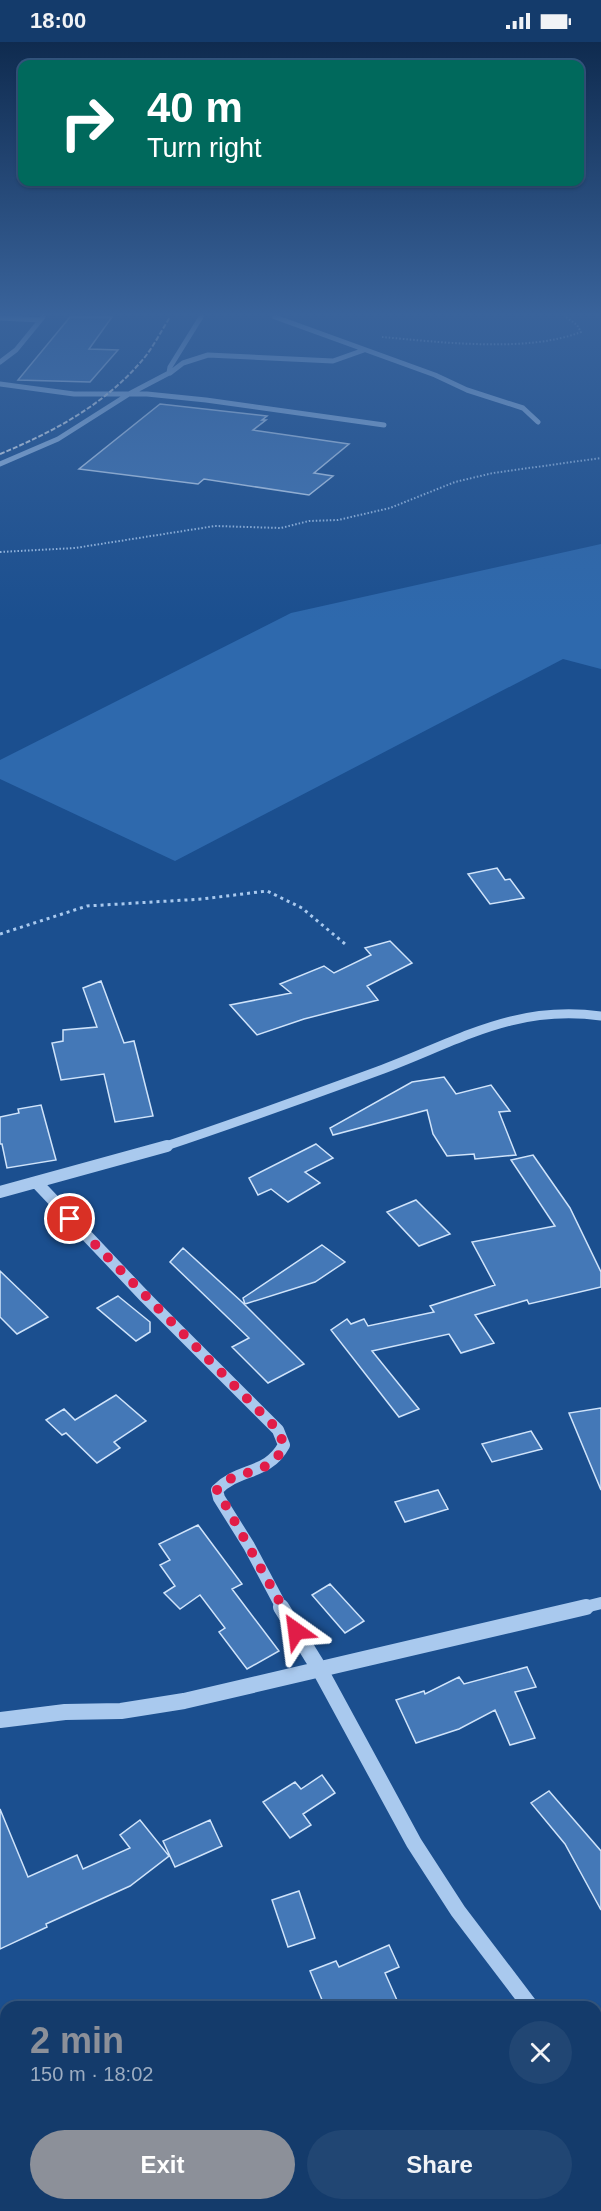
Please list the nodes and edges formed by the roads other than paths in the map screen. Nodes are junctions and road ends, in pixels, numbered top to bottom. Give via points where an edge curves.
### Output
1 (91, 418) edge
2 (336, 418) edge
3 (534, 418) edge
4 (538, 422) dead end
5 (384, 425) dead end
6 (0, 464) edge
7 (601, 1016) edge
8 (36, 1182) junction
9 (0, 1192) edge
10 (601, 1603) edge
11 (320, 1670) junction
12 (0, 1720) edge
13 (526, 2001) edge

1 - 6 street via 58,439
2 - 5 street
3 - 4 street
7 - 8 street via 551,1011 493,1026 165,1147
8 - 9 street
8 - 11 street via 278,1430 284,1445 279,1458 260,1470 223,1481 217,1490
10 - 11 street
11 - 12 street via 121,1711 65,1712
11 - 13 street via 414,1843 458,1911

